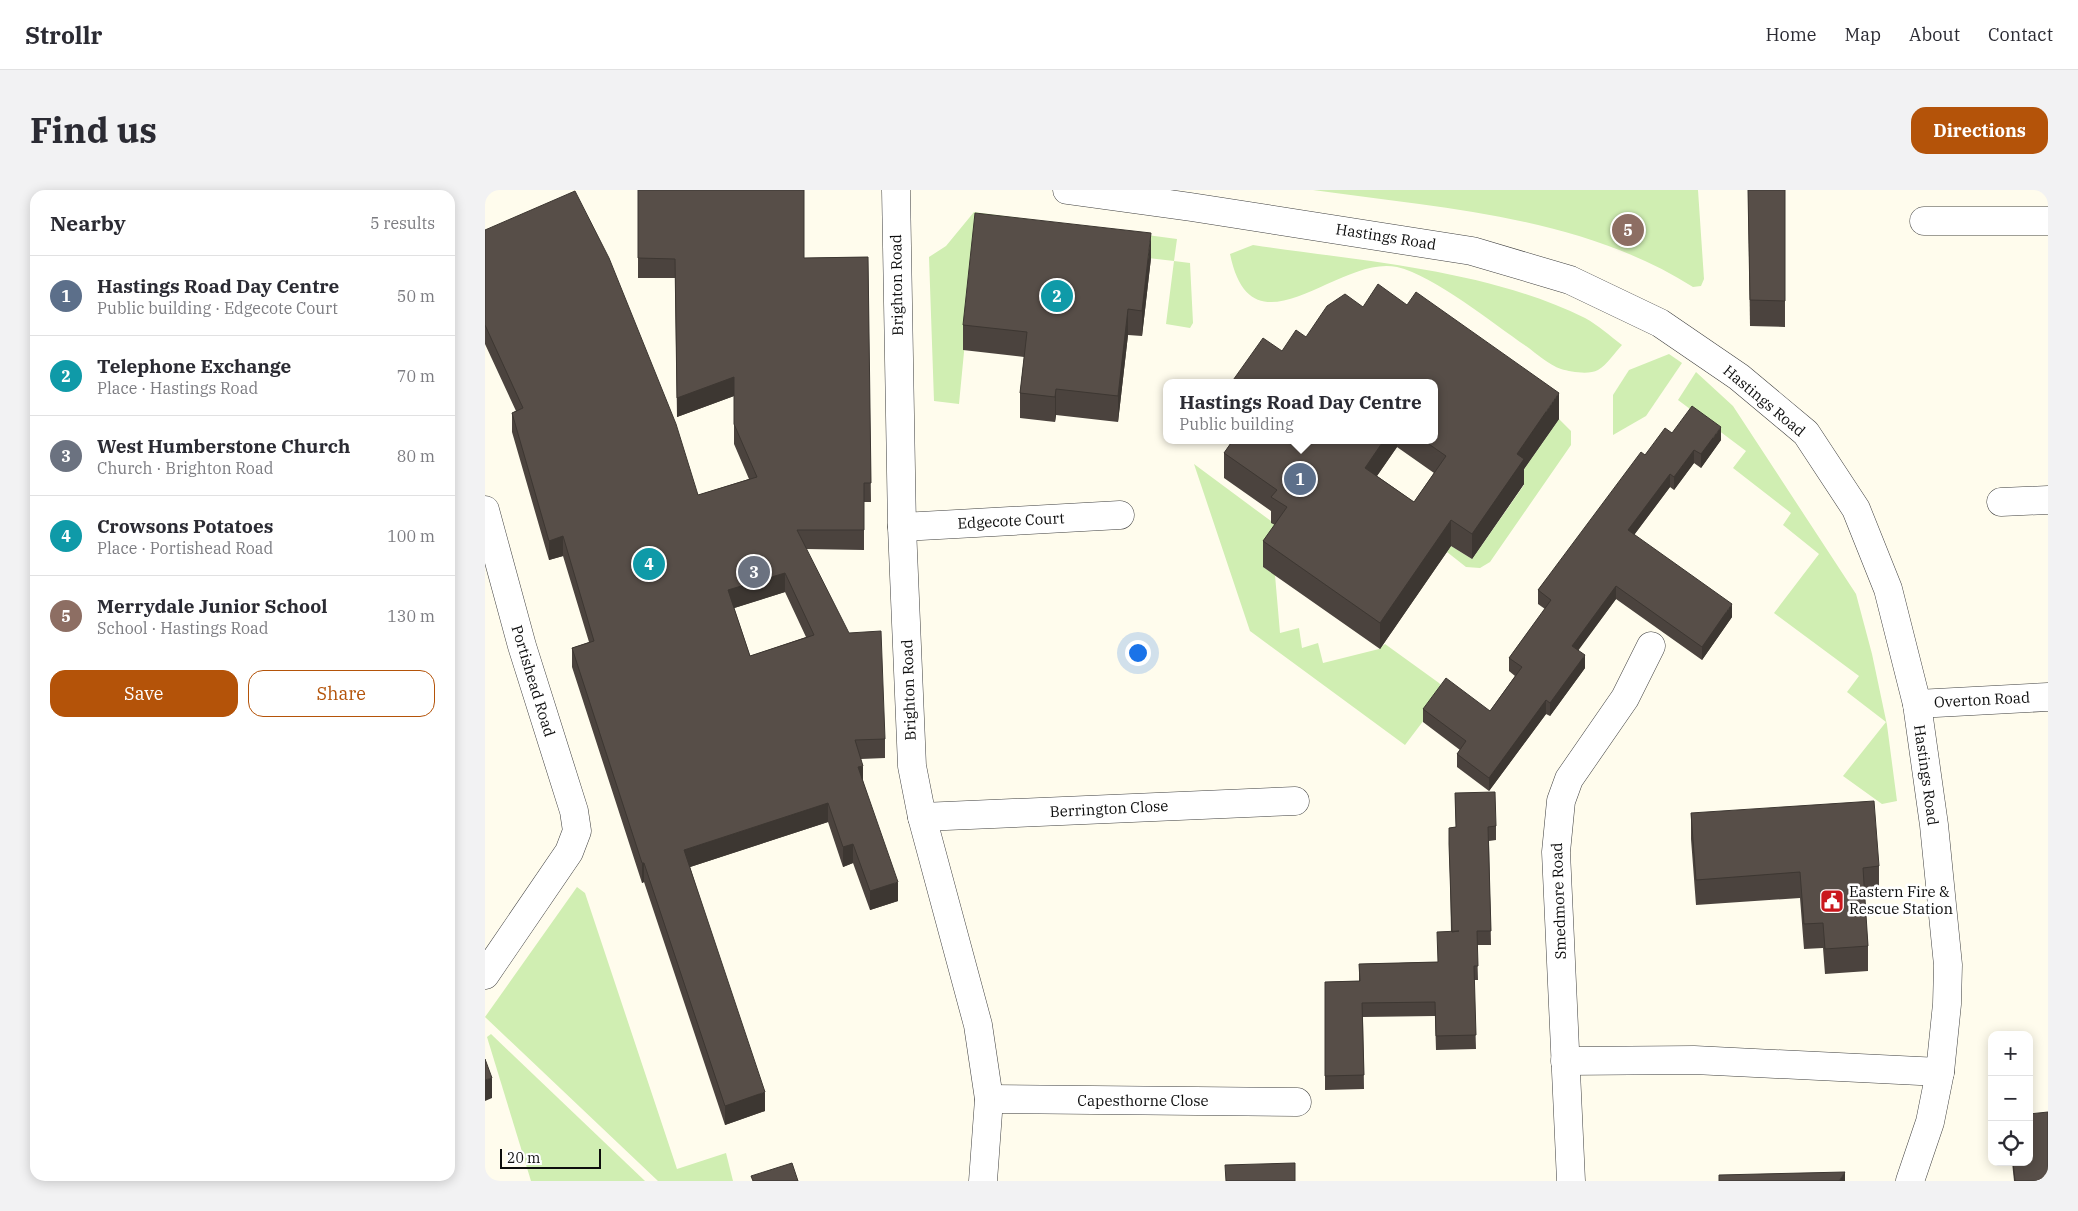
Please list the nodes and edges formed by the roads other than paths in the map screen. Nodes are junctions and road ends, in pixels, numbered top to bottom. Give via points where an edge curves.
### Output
1 (895, 190) edge
2 (1067, 190) edge
3 (1924, 221) dead end
4 (2048, 221) edge
5 (2048, 500) edge
6 (2001, 502) dead end
7 (485, 510) edge
8 (1120, 515) dead end
9 (901, 527) junction
10 (1651, 646) dead end
11 (2048, 697) edge
12 (1917, 704) junction
13 (1295, 801) dead end
14 (922, 817) junction
15 (485, 975) edge
16 (1565, 1061) junction
17 (1940, 1072) junction
18 (989, 1100) junction
19 (1297, 1102) dead end
20 (983, 1181) edge
21 (1571, 1181) edge
22 (1910, 1181) edge

1 - 9 street, Brighton Road
2 - 12 street, Hastings Road via 1191,206 1471,251 1570,280 1660,323 1739,377 1806,433 1856,509 1888,589
3 - 4 street
5 - 6 street
7 - 15 street, Portishead Road via 521,646 574,811 577,831 569,852
8 - 9 street, Edgecote Court
9 - 14 street, Brighton Road via 912,766
10 - 16 street, Smedmore Road via 1625,698 1569,778 1561,800 1556,852
11 - 12 street, Overton Road
12 - 17 street, Hastings Road via 1934,825 1948,965
13 - 14 street, Berrington Close
14 - 18 street, Brighton Road via 977,1025
16 - 17 street via 1694,1060
16 - 21 street, Smedmore Road
17 - 22 street, Hastings Road via 1929,1122
18 - 19 street, Capesthorne Close
18 - 20 street, Brighton Road

